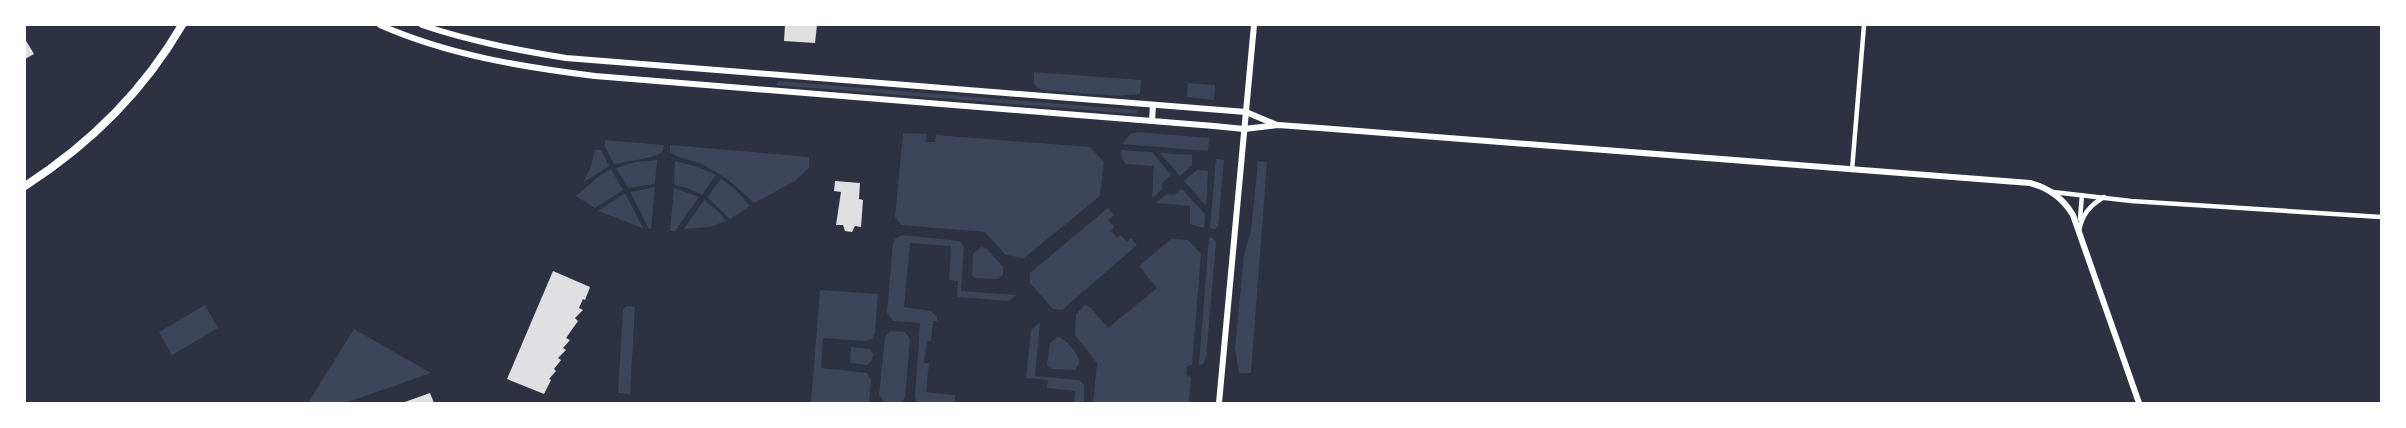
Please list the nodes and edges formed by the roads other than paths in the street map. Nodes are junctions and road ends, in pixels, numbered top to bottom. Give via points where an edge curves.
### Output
1 (182, 25) edge
2 (380, 25) edge
3 (422, 25) edge
4 (1254, 25) edge
5 (1864, 25) edge
6 (1153, 105) junction
7 (1246, 112) junction
8 (1152, 121) junction
9 (1278, 125) junction
10 (1244, 129) junction
11 (1852, 170) junction
12 (25, 186) edge
13 (2052, 192) junction
14 (2082, 195) junction
15 (2104, 197) junction
16 (2381, 217) edge
17 (2079, 231) junction
18 (1219, 403) edge
19 (2139, 403) edge

1 - 12 main road via 153,70 110,120
2 - 8 main road via 477,57 595,76
3 - 6 main road via 478,42 566,58
4 - 7 main road
5 - 11 street
6 - 7 main road
6 - 8 main road
7 - 9 main road
7 - 10 main road
8 - 10 main road
9 - 10 main road
9 - 11 main road
10 - 18 main road
11 - 13 main road via 2018,182
13 - 14 street
13 - 17 main road via 2069,208
14 - 15 street
14 - 17 street
15 - 16 street
15 - 17 street via 2088,209
17 - 19 main road

